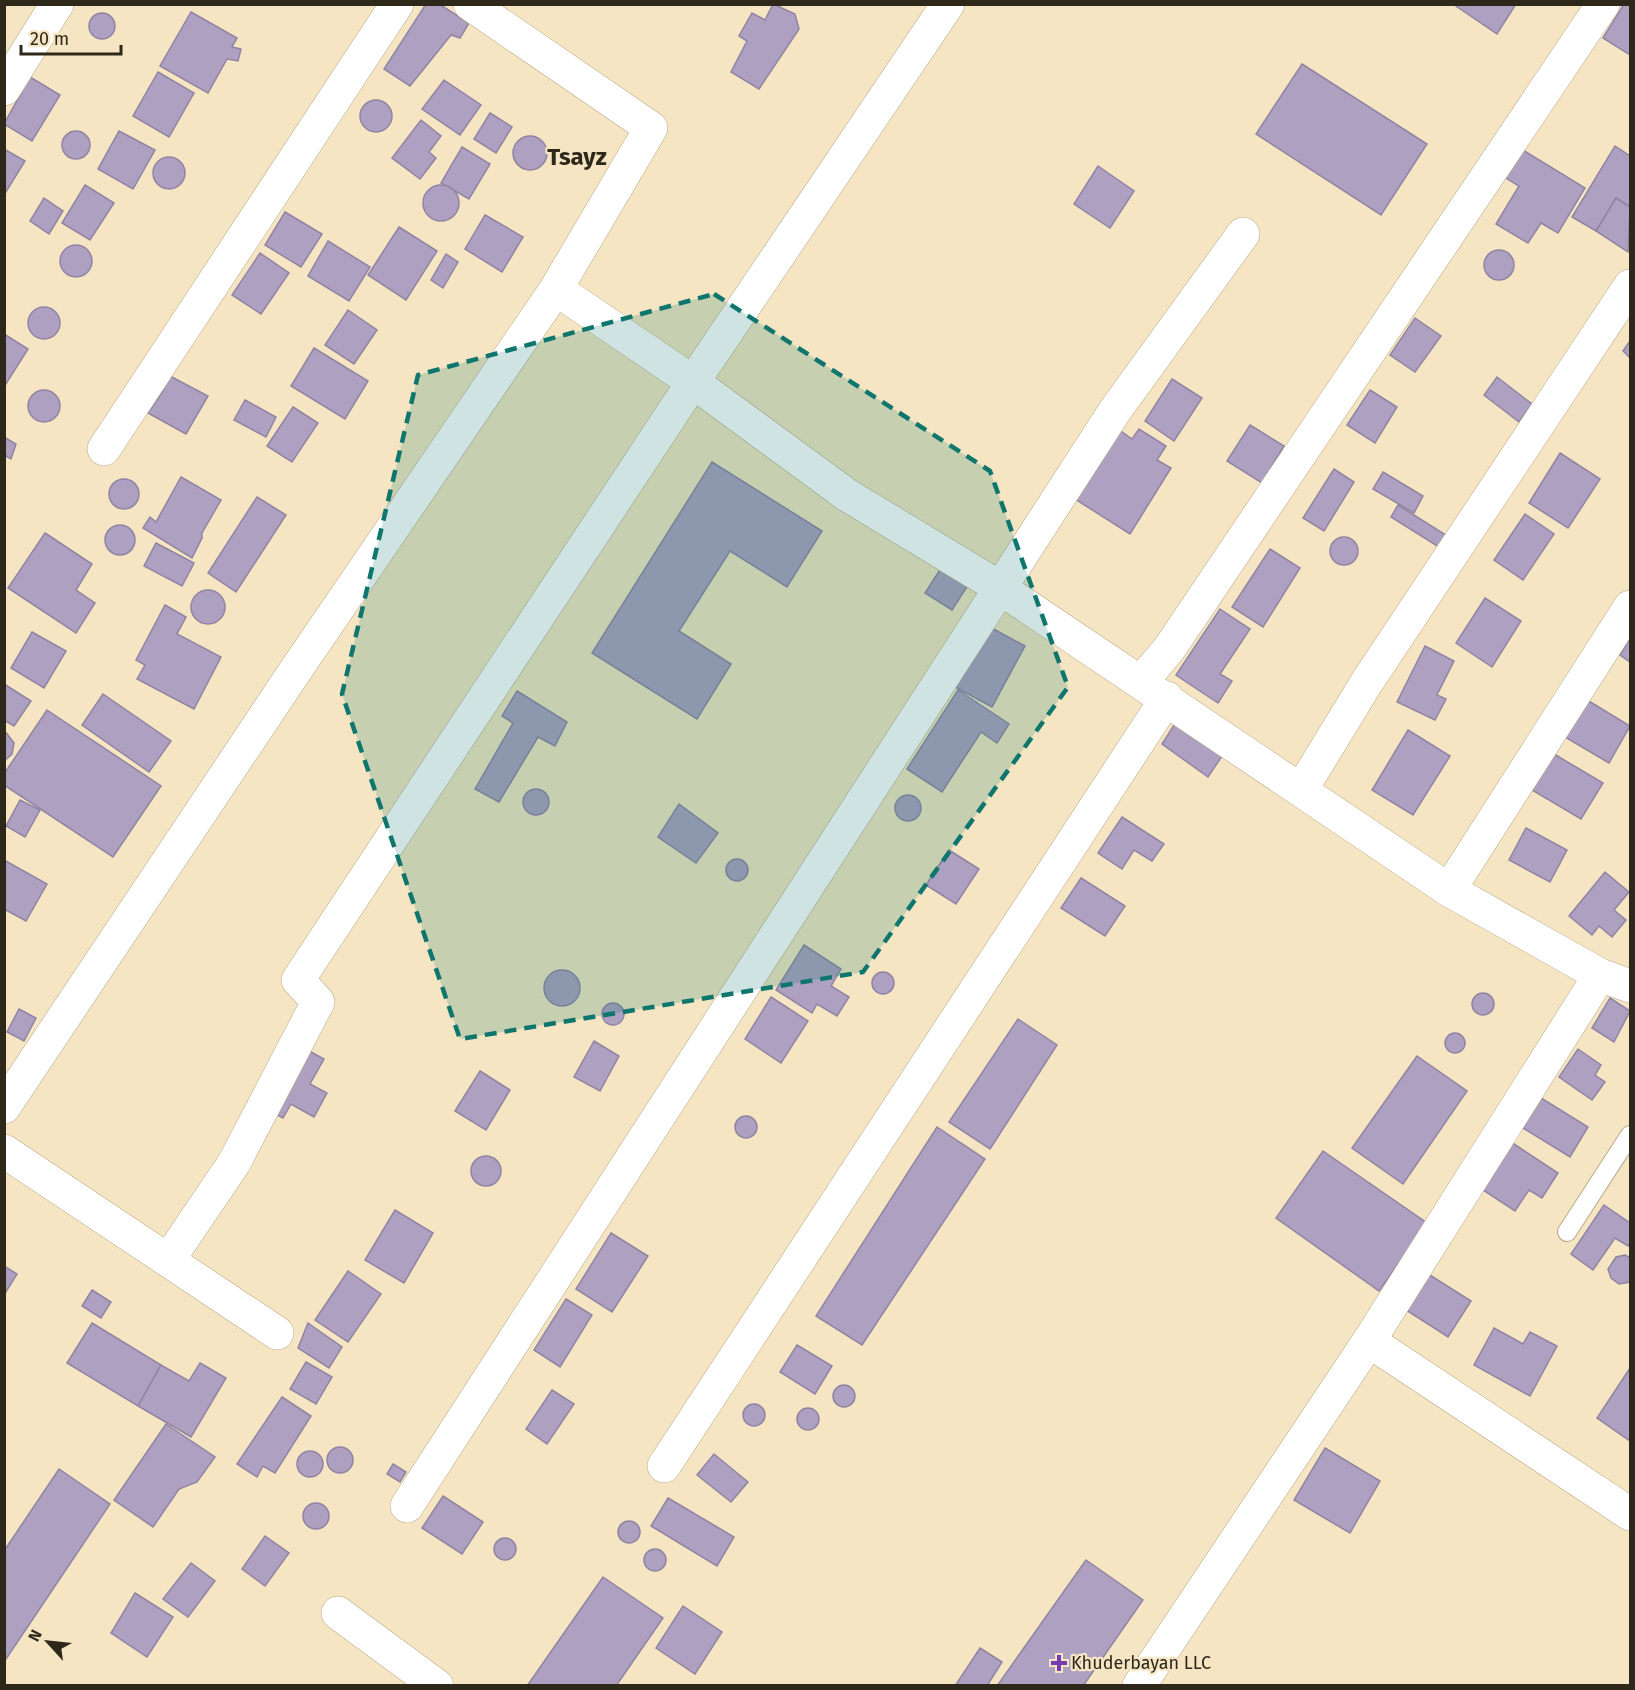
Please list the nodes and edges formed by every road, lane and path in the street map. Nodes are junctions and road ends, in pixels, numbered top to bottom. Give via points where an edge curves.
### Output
1 (57, 4) edge
2 (398, 4) edge
3 (470, 4) edge
4 (948, 4) edge
5 (1604, 4) edge
6 (4, 88) edge
7 (1243, 234) dead end
8 (1630, 286) edge
9 (556, 289) junction
10 (693, 382) junction
11 (104, 449) dead end
12 (1002, 589) junction
13 (1630, 607) edge
14 (1155, 690) junction
15 (1301, 790) junction
16 (1449, 890) junction
17 (1600, 975) junction
18 (1630, 986) edge
19 (4, 1107) edge
20 (1630, 1135) edge
21 (4, 1151) edge
22 (1567, 1232) dead end
23 (169, 1260) junction
24 (277, 1333) dead end
25 (1369, 1341) junction
26 (664, 1466) dead end
27 (407, 1506) dead end
28 (1630, 1514) edge
29 (339, 1613) dead end
30 (436, 1686) edge
31 (1139, 1686) edge

1 - 6 street
2 - 11 street
3 - 9 street via 651,128
4 - 10 street
5 - 14 street via 1169,649
7 - 12 street via 1114,412
8 - 15 street via 1367,682
9 - 10 street
9 - 19 street via 284,686
10 - 12 street via 847,495
10 - 23 street via 298,980 318,1002 234,1162
12 - 14 street
12 - 27 street
13 - 16 street
14 - 15 street
14 - 26 street
15 - 16 street
16 - 17 street
17 - 18 street
17 - 25 street
20 - 22 lane
21 - 23 street
23 - 24 street
25 - 28 street
25 - 31 street
29 - 30 street

